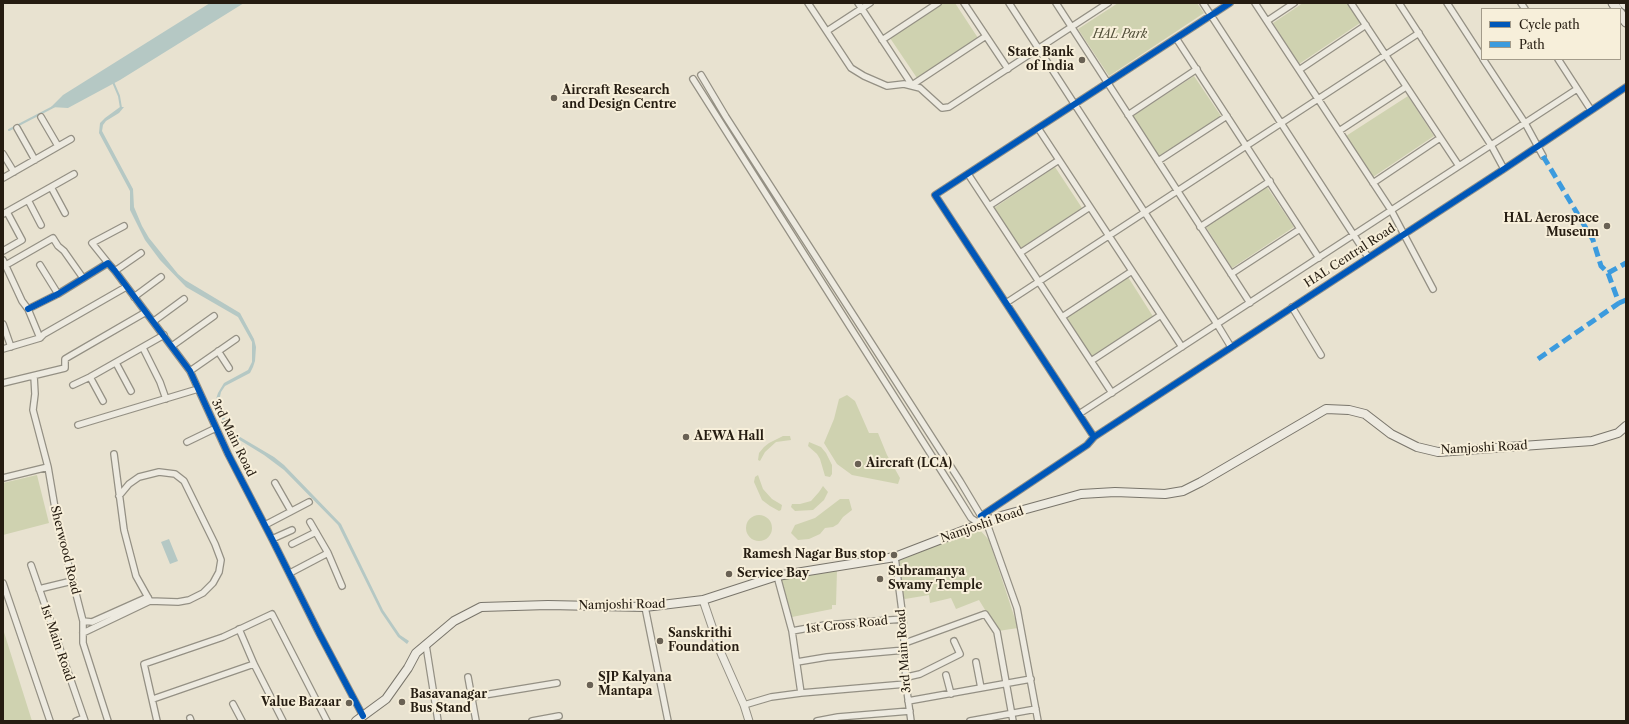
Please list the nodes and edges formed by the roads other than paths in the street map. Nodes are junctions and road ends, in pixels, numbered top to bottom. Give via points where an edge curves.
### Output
1 (808, 3) edge
2 (858, 3) edge
3 (870, 3) edge
4 (938, 3) edge
5 (964, 3) edge
6 (1008, 3) edge
7 (1056, 3) edge
8 (1108, 3) edge
9 (1203, 3) edge
10 (1230, 3) edge
11 (1255, 3) edge
12 (1294, 3) edge
13 (1351, 3) edge
14 (1399, 3) edge
15 (1447, 3) edge
16 (1624, 3) edge
17 (1626, 6) edge
18 (862, 8) junction
19 (1211, 15) junction
20 (1267, 21) junction
21 (1366, 25) junction
22 (1071, 27) junction
23 (827, 31) junction
24 (1419, 34) junction
25 (986, 36) junction
26 (1176, 38) junction
27 (882, 40) junction
28 (1038, 49) junction
29 (1385, 55) junction
30 (1481, 55) edge
31 (1484, 60) edge
32 (1559, 60) edge
33 (1008, 69) junction
34 (1197, 69) junction
35 (1299, 70) junction
36 (701, 75) dead end
37 (694, 78) dead end
38 (1107, 83) junction
39 (912, 85) junction
40 (1406, 87) junction
41 (1626, 87) edge
42 (1577, 89) junction
43 (1318, 99) junction
44 (1074, 104) junction
45 (1591, 110) junction
46 (1128, 115) junction
47 (1227, 116) junction
48 (41, 117) dead end
49 (1281, 123) junction
50 (1525, 123) junction
51 (17, 128) dead end
52 (1038, 128) junction
53 (1339, 131) junction
54 (1440, 138) junction
55 (71, 139) dead end
56 (1491, 145) junction
57 (58, 146) junction
58 (1246, 146) junction
59 (1538, 146) junction
60 (3, 154) edge
61 (1543, 156) dead end
62 (35, 160) junction
63 (1059, 160) junction
64 (1158, 161) junction
65 (1459, 166) junction
66 (1504, 169) junction
67 (14, 172) junction
68 (74, 174) dead end
69 (968, 174) junction
70 (3, 178) edge
71 (1270, 182) junction
72 (1373, 183) junction
73 (51, 187) junction
74 (1177, 191) junction
75 (28, 200) junction
76 (989, 206) junction
77 (1090, 207) junction
78 (1391, 210) junction
79 (1145, 212) junction
80 (5, 213) edge
81 (65, 213) dead end
82 (41, 225) dead end
83 (124, 226) dead end
84 (1200, 227) junction
85 (1300, 229) junction
86 (1404, 234) junction
87 (1354, 235) junction
88 (1109, 236) junction
89 (3, 251) edge
90 (141, 253) dead end
91 (1020, 253) junction
92 (1368, 257) junction
93 (1319, 258) junction
94 (4, 262) edge
95 (108, 263) junction
96 (40, 265) dead end
97 (114, 271) junction
98 (1132, 271) junction
99 (1231, 274) junction
100 (161, 277) dead end
101 (83, 278) junction
102 (1039, 282) junction
103 (126, 287) junction
104 (1433, 289) dead end
105 (58, 294) junction
106 (134, 297) junction
107 (184, 299) dead end
108 (1006, 303) junction
109 (1250, 303) junction
110 (1292, 307) junction
111 (28, 309) junction
112 (146, 312) junction
113 (1161, 315) junction
114 (214, 316) dead end
115 (1062, 317) junction
116 (154, 321) junction
117 (3, 324) edge
118 (1218, 324) junction
119 (164, 335) junction
120 (42, 336) junction
121 (236, 339) dead end
122 (172, 346) junction
123 (11, 347) junction
124 (1182, 347) junction
125 (1231, 347) junction
126 (143, 348) junction
127 (3, 349) edge
128 (218, 351) junction
129 (1321, 355) dead end
130 (1091, 361) junction
131 (116, 363) junction
132 (229, 368) dead end
133 (190, 371) junction
134 (34, 376) junction
135 (90, 377) junction
136 (3, 383) edge
137 (73, 385) dead end
138 (198, 389) junction
139 (131, 391) dead end
140 (1112, 393) junction
141 (166, 399) junction
142 (103, 401) dead end
143 (1079, 414) junction
144 (78, 425) dead end
145 (1626, 426) edge
146 (216, 428) junction
147 (1094, 437) junction
148 (187, 442) dead end
149 (114, 454) dead end
150 (48, 467) junction
151 (3, 478) edge
152 (275, 483) dead end
153 (119, 496) junction
154 (309, 502) dead end
155 (291, 511) junction
156 (982, 520) junction
157 (310, 522) dead end
158 (265, 524) junction
159 (292, 530) dead end
160 (316, 532) junction
161 (272, 539) junction
162 (292, 544) dead end
163 (328, 553) junction
164 (895, 557) junction
165 (31, 565) dead end
166 (290, 573) junction
167 (776, 576) junction
168 (72, 580) junction
169 (3, 584) edge
170 (342, 586) dead end
171 (39, 589) junction
172 (149, 599) junction
173 (703, 600) junction
174 (645, 607) junction
175 (903, 619) junction
176 (83, 621) junction
177 (239, 629) junction
178 (792, 631) junction
179 (83, 633) junction
180 (954, 641) dead end
181 (905, 643) junction
182 (426, 645) junction
183 (905, 650) junction
184 (797, 662) junction
185 (976, 662) dead end
186 (254, 664) junction
187 (946, 675) dead end
188 (907, 677) junction
189 (468, 678) dead end
190 (1031, 679) junction
191 (557, 682) dead end
192 (1006, 683) junction
193 (906, 684) junction
194 (981, 688) junction
195 (801, 693) junction
196 (951, 694) junction
197 (472, 697) junction
198 (153, 699) junction
199 (908, 701) junction
200 (233, 704) dead end
201 (744, 705) junction
202 (1036, 709) junction
203 (910, 712) junction
204 (1011, 714) junction
205 (363, 716) junction
206 (558, 716) dead end
207 (84, 720) edge
208 (50, 721) edge
209 (76, 721) edge
210 (108, 721) edge
211 (157, 721) edge
212 (242, 721) edge
213 (283, 721) edge
214 (327, 721) edge
215 (356, 721) edge
216 (438, 721) edge
217 (476, 721) edge
218 (532, 721) edge
219 (668, 721) edge
220 (750, 721) edge
221 (816, 721) edge
222 (911, 721) edge
223 (970, 721) edge
224 (1013, 721) edge
225 (1038, 721) edge

1 - 23 street
2 - 18 street
3 - 18 street
4 - 27 street
5 - 25 street
6 - 28 street
7 - 22 street
8 - 22 street
9 - 19 street
10 - 19 street
11 - 20 street
12 - 20 street
13 - 21 street
14 - 24 street
15 - 30 street
16 - 17 main road
18 - 23 street
18 - 27 street
19 - 26 street
19 - 49 street
20 - 35 street
21 - 29 street
21 - 35 street
22 - 28 street
22 - 38 street
23 - 39 street via 851,68 887,86
24 - 29 street
24 - 56 street
25 - 33 street
25 - 39 street
26 - 34 street
26 - 38 street
27 - 39 street
28 - 33 street
28 - 44 street
29 - 40 street
29 - 43 street
31 - 50 street
32 - 42 street
33 - 39 street via 949,107 942,108 920,88
34 - 46 street
34 - 47 street
35 - 43 street
36 - 156 street via 960,481
37 - 156 street via 955,493 972,518
38 - 44 street
38 - 46 street
40 - 53 street
40 - 54 street
41 - 45 street, HAL Central Road
42 - 45 street
42 - 50 street
43 - 49 street
43 - 53 street
44 - 52 street
44 - 79 street
45 - 59 street, HAL Central Road
46 - 64 street
47 - 58 street
47 - 64 street
48 - 57 street
49 - 58 street
49 - 87 street
50 - 56 street
50 - 59 street
51 - 62 street
52 - 63 street
52 - 69 street
53 - 72 street
54 - 65 street
54 - 72 street
55 - 57 street
56 - 65 street
56 - 66 street
57 - 62 street
58 - 71 street
58 - 74 street
59 - 61 street
59 - 66 street, HAL Central Road
60 - 67 street
62 - 67 street
63 - 76 street
63 - 77 street
64 - 74 street
65 - 78 street
66 - 86 street, HAL Central Road
67 - 70 street
68 - 73 street
69 - 76 street
69 - 108 street via 935,195
71 - 84 street
71 - 85 street
72 - 78 street
73 - 75 street
73 - 81 street
74 - 79 street
74 - 84 street
75 - 80 street
75 - 82 street
76 - 91 street
77 - 88 street
77 - 91 street
78 - 86 street
78 - 87 street
79 - 88 street
79 - 118 street
80 - 89 street via 22,240
83 - 95 street, 3rd Main Road via 92,243
84 - 99 street
85 - 93 street
85 - 99 street
86 - 92 street, HAL Central Road
86 - 104 street
87 - 92 street
87 - 93 street
88 - 98 street
88 - 102 street
90 - 97 street
91 - 102 street
92 - 110 street, HAL Central Road
93 - 109 street
94 - 101 street via 53,238
94 - 111 street
95 - 97 street, 3rd Main Road
95 - 101 street
96 - 105 street
97 - 103 street, 3rd Main Road
98 - 113 street
98 - 115 street
99 - 109 street
100 - 106 street
101 - 105 street
102 - 108 street
102 - 115 street
103 - 106 street, 3rd Main Road
103 - 120 street
105 - 111 street
106 - 112 street, 3rd Main Road
107 - 116 street
108 - 143 street
109 - 118 street
110 - 125 street, HAL Central Road
110 - 129 street
111 - 120 street
112 - 116 street, 3rd Main Road
112 - 134 street via 65,359 65,368
113 - 124 street
113 - 130 street
114 - 122 street
115 - 130 street
116 - 119 street, 3rd Main Road
117 - 123 street
118 - 124 street
118 - 125 street
119 - 122 street, 3rd Main Road
119 - 126 street
120 - 123 street
121 - 128 street
122 - 133 street, 3rd Main Road
123 - 127 street
124 - 140 street
125 - 147 street, HAL Central Road
126 - 131 street
126 - 141 street
128 - 132 street
128 - 133 street
130 - 140 street
131 - 135 street
131 - 139 street
133 - 138 street, 3rd Main Road
134 - 136 street
134 - 150 street, Sherwood Road via 33,410
135 - 137 street
135 - 142 street
138 - 141 street
138 - 146 street, 3rd Main Road
140 - 143 street
141 - 144 street
143 - 147 street
145 - 156 main road, Namjoshi Road via 1618,433 1592,441 1438,452 1417,447 1391,434 1365,414 1326,409 1183,491 1165,494 1081,494
146 - 148 street
146 - 158 street, 3rd Main Road
147 - 156 street, HAL Central Road via 1088,445
149 - 153 street
150 - 151 street
150 - 168 street, Sherwood Road via 57,520
152 - 155 street
153 - 172 street via 124,530 136,576
153 - 172 street via 139,476 159,472 176,474 184,481 219,552 219,572 203,594 178,602
154 - 155 street
155 - 158 street
156 - 164 main road, Namjoshi Road
156 - 190 street via 1017,608
157 - 160 street
158 - 161 street, 3rd Main Road
159 - 161 street
160 - 162 street
160 - 163 street
161 - 166 street, 3rd Main Road
163 - 166 street
163 - 170 street
164 - 167 main road, Namjoshi Road
164 - 175 street, 3rd Main Road
165 - 171 street, 1st Main Road
166 - 205 street, 3rd Main Road
167 - 173 main road, Namjoshi Road
167 - 178 street
168 - 171 street
168 - 176 street, Sherwood Road
169 - 208 street
171 - 207 street, 1st Main Road
172 - 176 street via 92,622
172 - 179 street
173 - 174 main road, Namjoshi Road
173 - 201 street via 721,653
174 - 182 main road, Namjoshi Road via 481,607 454,621
174 - 219 street
175 - 178 street, 1st Cross Road via 825,624
175 - 181 street, 3rd Main Road
176 - 179 street, Sherwood Road
177 - 186 street
177 - 198 street via 144,664
177 - 214 street via 272,614
178 - 184 street
179 - 210 street, Sherwood Road via 83,643
180 - 188 street via 960,654 920,674
181 - 183 street, 3rd Main Road
181 - 192 street via 985,614 997,632
182 - 205 main road, Namjoshi Road via 416,653 386,699
182 - 216 street
183 - 184 street
183 - 188 street, 3rd Main Road
184 - 195 street
185 - 194 street
186 - 198 street
186 - 213 street
187 - 196 street
188 - 193 street, 3rd Main Road
189 - 197 street
190 - 192 street
190 - 202 street
191 - 197 street
192 - 194 street
192 - 204 street
193 - 195 street
193 - 199 street, 3rd Main Road
194 - 196 street
195 - 201 street via 771,697
196 - 199 street
197 - 217 street
198 - 211 street
199 - 203 street, 3rd Main Road
200 - 212 street
201 - 220 street
202 - 204 street
202 - 225 street
203 - 221 street
203 - 222 street, 3rd Main Road
204 - 223 street
204 - 224 street
205 - 215 main road, Namjoshi Road
206 - 218 street
207 - 209 street

